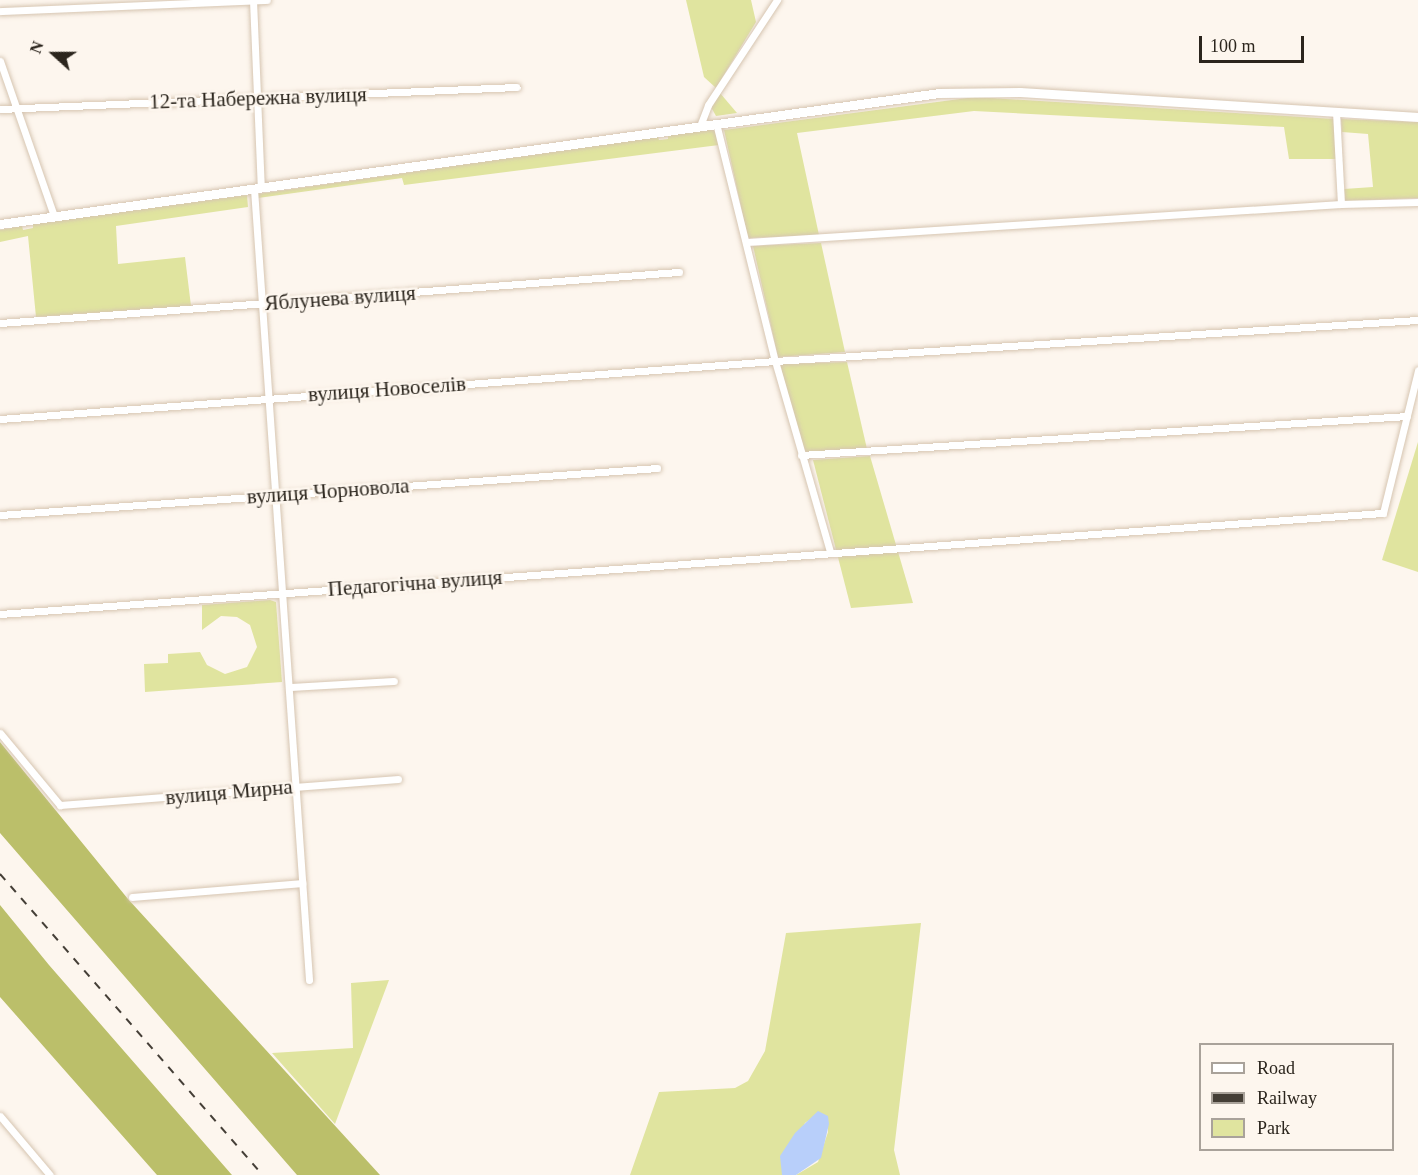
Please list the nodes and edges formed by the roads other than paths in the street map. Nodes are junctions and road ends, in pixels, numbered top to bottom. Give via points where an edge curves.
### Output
1 (253, 0) edge
2 (267, 0) edge
3 (777, 0) edge
4 (0, 10) edge
5 (0, 61) edge
6 (517, 87) dead end
7 (256, 99) junction
8 (0, 109) edge
9 (16, 109) junction
10 (1336, 112) junction
11 (1418, 117) edge
12 (716, 123) junction
13 (700, 126) junction
14 (257, 188) junction
15 (1418, 202) edge
16 (1341, 204) junction
17 (54, 216) junction
18 (0, 224) edge
19 (747, 242) junction
20 (679, 272) dead end
21 (261, 304) junction
22 (1418, 320) edge
23 (0, 323) edge
24 (775, 361) junction
25 (1418, 370) edge
26 (268, 399) junction
27 (1407, 416) junction
28 (0, 419) edge
29 (801, 455) junction
30 (657, 468) dead end
31 (276, 495) junction
32 (0, 515) edge
33 (830, 552) junction
34 (284, 593) junction
35 (0, 614) edge
36 (394, 681) dead end
37 (290, 687) junction
38 (0, 733) edge
39 (398, 779) dead end
40 (296, 786) junction
41 (302, 883) junction
42 (132, 897) dead end
43 (309, 980) dead end
44 (0, 1116) edge
45 (50, 1175) edge

1 - 2 street
1 - 4 street
1 - 7 street
3 - 13 street via 708,105
5 - 9 street
6 - 7 street, 12-та Набережна вулиця
7 - 9 street, 12-та Набережна вулиця
7 - 14 street
8 - 9 street, 12-та Набережна вулиця
9 - 17 street
10 - 11 street
10 - 12 street via 975,91
10 - 16 street
12 - 13 street
12 - 19 street
13 - 14 street
14 - 17 street
14 - 21 street
15 - 16 street
16 - 19 street
17 - 18 street
19 - 24 street
20 - 21 street, Яблунева вулиця
21 - 23 street, Яблунева вулиця
21 - 26 street
22 - 24 street, вулиця Новоселів
24 - 26 street, вулиця Новоселів
24 - 29 street
25 - 27 street
26 - 28 street, вулиця Новоселів
26 - 31 street
27 - 29 street
27 - 33 street, Педагогічна вулиця via 1383,513
29 - 33 street
30 - 31 street, вулиця Чорновола
31 - 32 street, вулиця Чорновола
31 - 34 street
33 - 34 street, Педагогічна вулиця
34 - 35 street, Педагогічна вулиця
34 - 37 street
36 - 37 street
37 - 40 street
38 - 40 street, вулиця Мирна via 60,805
39 - 40 street, вулиця Мирна
40 - 41 street
41 - 42 street
41 - 43 street
44 - 45 street

